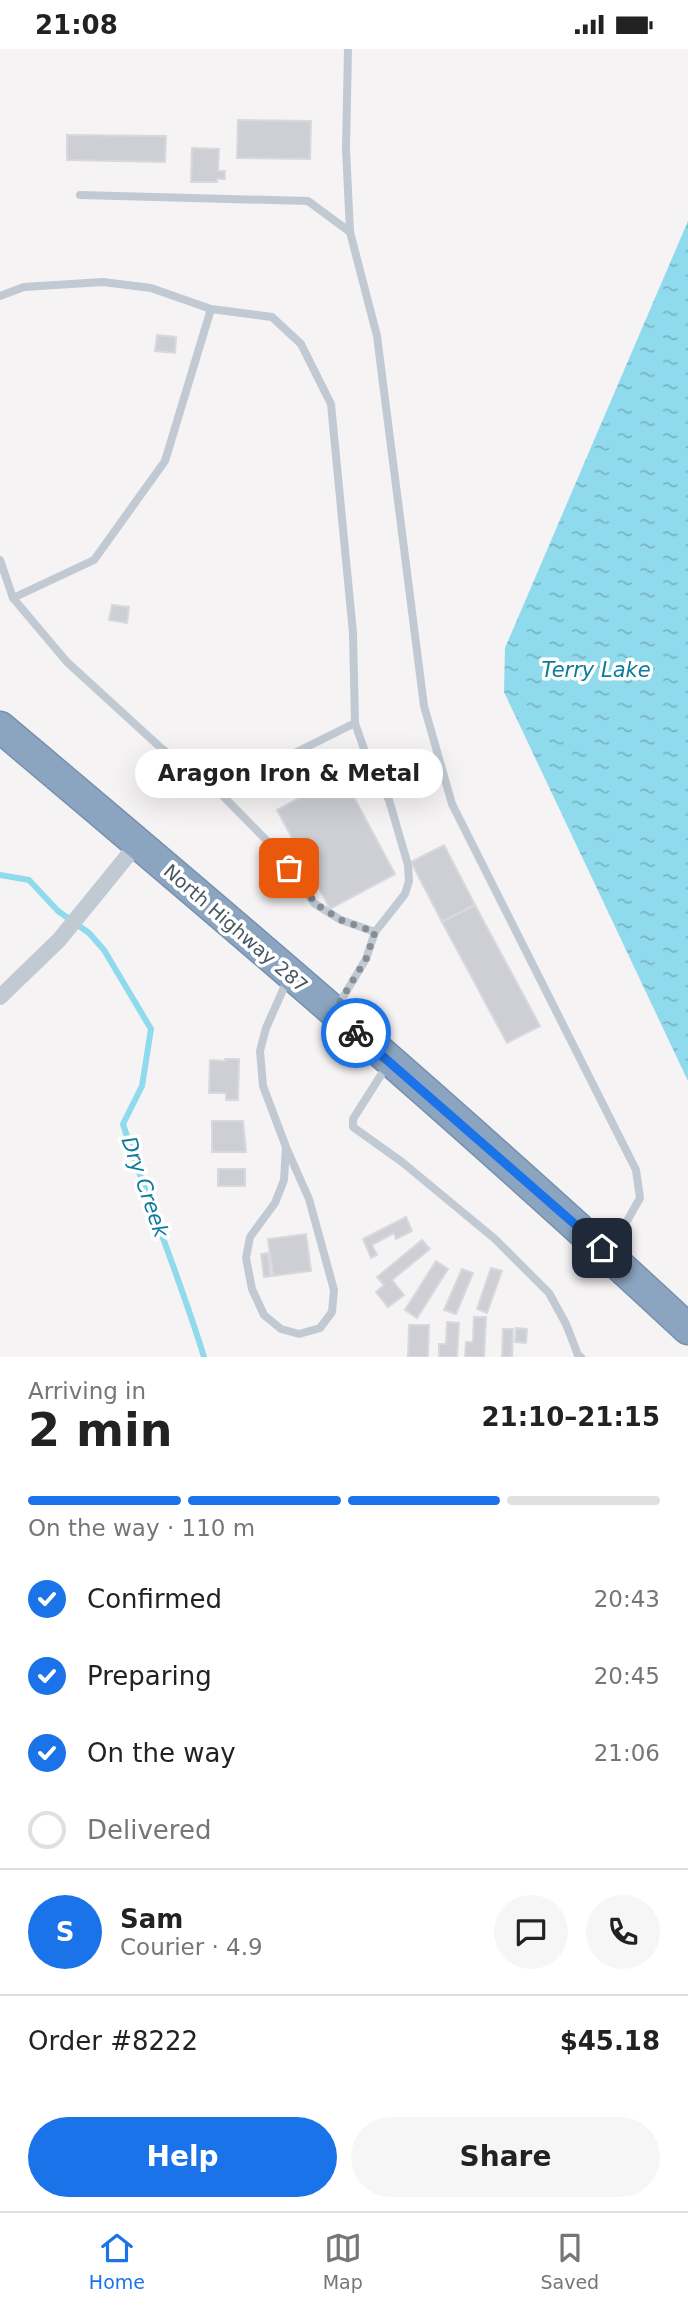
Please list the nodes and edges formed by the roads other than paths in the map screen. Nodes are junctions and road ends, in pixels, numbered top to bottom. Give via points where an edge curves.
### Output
1 (348, 49) edge
2 (80, 195) dead end
3 (350, 232) junction
4 (0, 296) edge
5 (211, 309) junction
6 (0, 560) edge
7 (13, 598) junction
8 (355, 723) junction
9 (0, 727) edge
10 (218, 791) junction
11 (138, 843) junction
12 (375, 932) junction
13 (290, 975) junction
14 (0, 997) edge
15 (333, 1013) junction
16 (389, 1061) junction
17 (286, 1147) junction
18 (602, 1248) junction
19 (688, 1329) edge
20 (581, 1357) edge

1 - 3 lane
2 - 3 lane via 308,201
3 - 18 lane via 377,336 424,706 452,804 636,1170 640,1198 627,1221
4 - 5 lane via 24,287 103,282 151,288
5 - 7 lane via 165,461 94,560
5 - 8 lane via 272,317 301,344 331,404 354,633
6 - 7 lane
7 - 10 lane via 67,662 161,748
8 - 10 lane
8 - 12 lane via 370,766 390,800 408,865 405,894
9 - 11 highway, North Highway 287
10 - 12 lane via 276,850 316,904 341,920
11 - 13 highway, North Highway 287
11 - 14 street via 54,945
12 - 15 lane via 366,959
13 - 15 highway, North Highway 287
13 - 17 lane via 260,1051 263,1086
15 - 16 highway, North Highway 287
16 - 18 highway, North Highway 287
16 - 20 lane via 353,1119 353,1127 484,1230 550,1293
17 - 17 lane via 309,1199 334,1290 332,1312 320,1328 299,1334 281,1329 264,1315 252,1289 246,1258 250,1237 275,1203 284,1180
18 - 19 highway, North Highway 287

